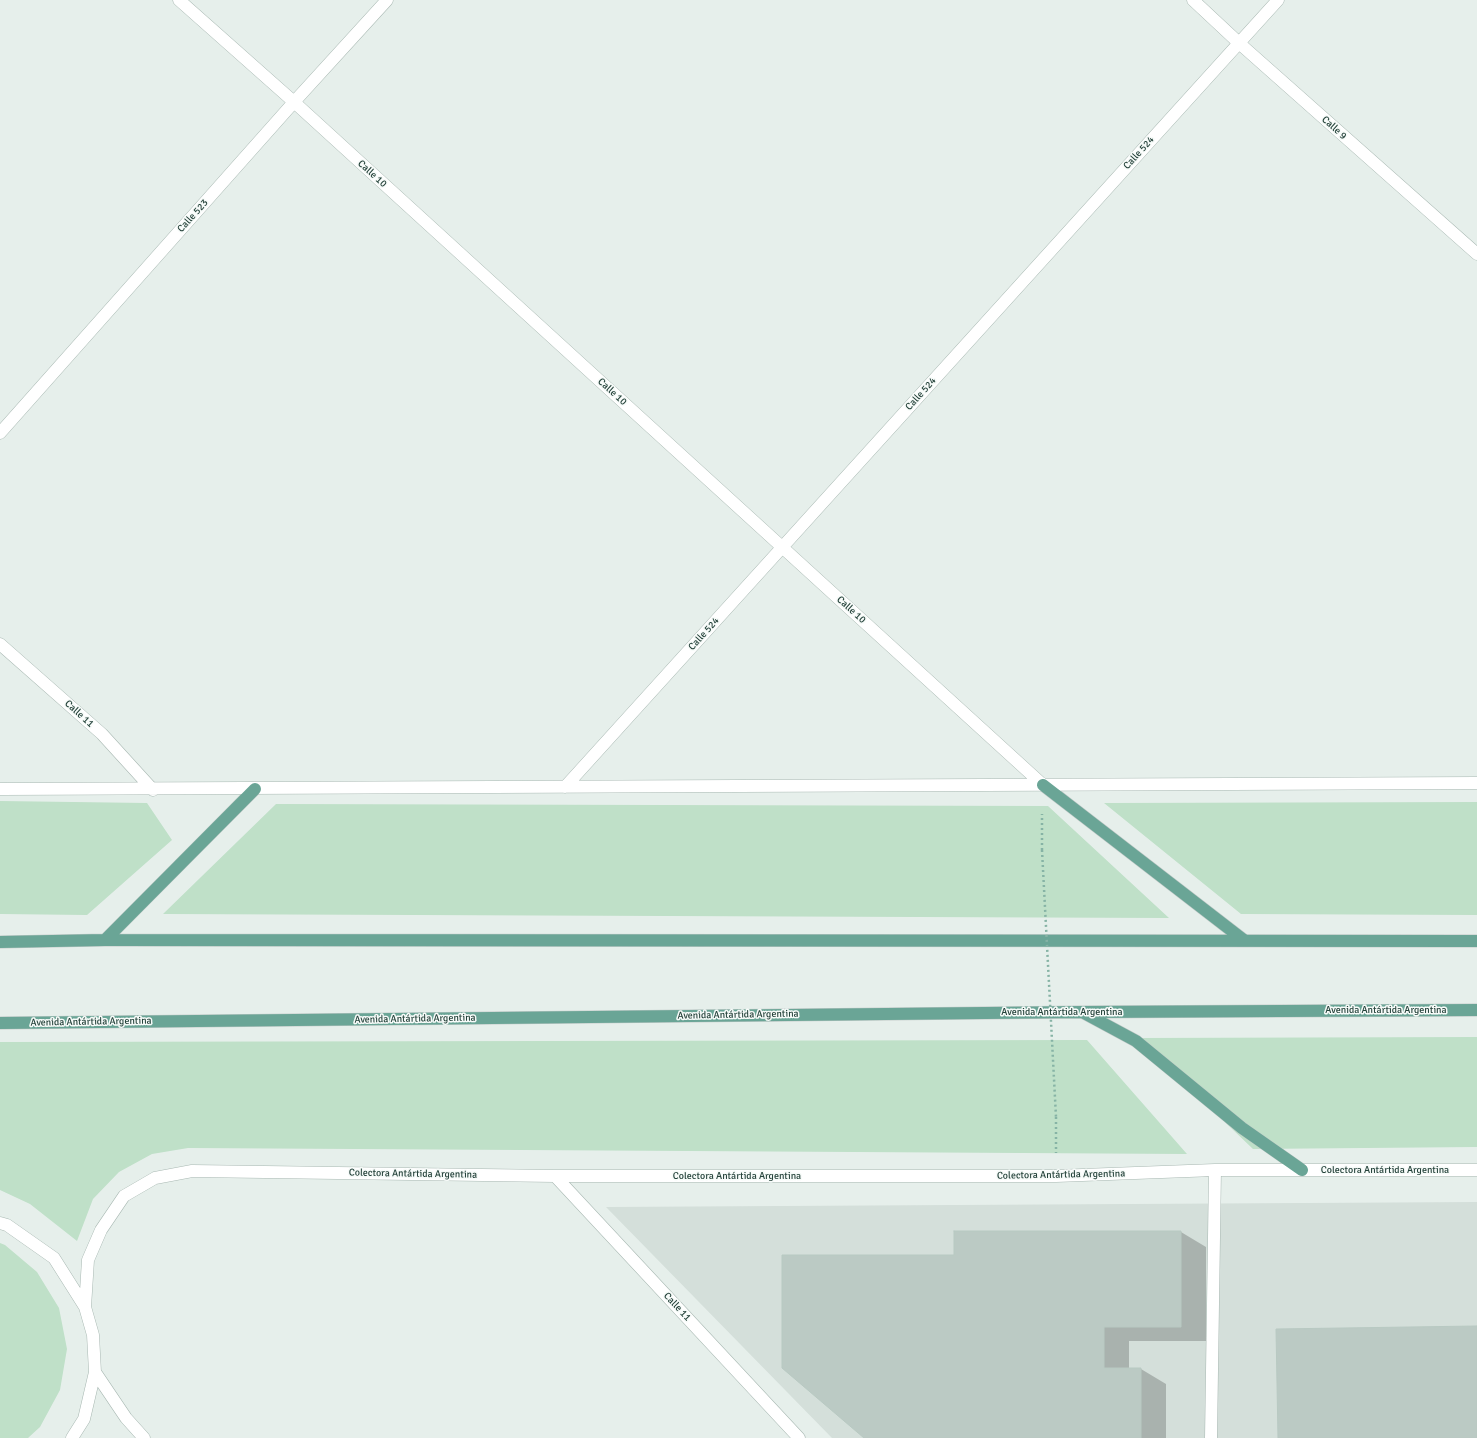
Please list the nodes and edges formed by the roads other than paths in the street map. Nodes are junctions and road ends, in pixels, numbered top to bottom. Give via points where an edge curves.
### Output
1 (179, 0) edge
2 (387, 0) edge
3 (1193, 0) edge
4 (1278, 0) edge
5 (1239, 43) junction
6 (294, 102) junction
7 (1477, 254) edge
8 (0, 433) edge
9 (782, 547) junction
10 (0, 644) edge
11 (1477, 783) edge
12 (1043, 785) junction
13 (565, 787) junction
14 (0, 789) edge
15 (255, 789) junction
16 (153, 790) junction
17 (105, 940) junction
18 (1245, 941) junction
19 (1477, 941) edge
20 (0, 942) edge
21 (1477, 1010) edge
22 (1083, 1012) junction
23 (0, 1023) edge
24 (1215, 1170) junction
25 (1302, 1170) junction
26 (1477, 1170) edge
27 (555, 1176) junction
28 (0, 1223) edge
29 (85, 1307) junction
30 (95, 1372) junction
31 (72, 1438) edge
32 (144, 1438) edge
33 (799, 1438) edge
34 (1211, 1438) edge

1 - 6 street, Calle 10
2 - 6 street, Calle 523
3 - 5 street, Calle 9
4 - 5 street, Calle 524
5 - 7 street, Calle 9
5 - 9 street, Calle 524
6 - 8 street, Calle 523
6 - 9 street, Calle 10
9 - 12 street, Calle 10
9 - 13 street, Calle 524
10 - 16 street, Calle 11 via 102,734
11 - 12 street
12 - 13 street
12 - 18 main road
13 - 15 street
14 - 16 street
15 - 16 street
15 - 17 main road
17 - 18 main road
17 - 20 main road
18 - 19 main road
21 - 22 main road, Avenida Antártida Argentina
22 - 23 main road, Avenida Antártida Argentina
22 - 25 main road via 1136,1041 1242,1128
24 - 25 street, Colectora Antártida Argentina
24 - 27 street, Colectora Antártida Argentina via 1056,1176
24 - 34 street
25 - 26 street, Colectora Antártida Argentina
27 - 29 street, Colectora Antártida Argentina via 192,1171 155,1178 124,1196 102,1230 88,1260
27 - 33 street, Calle 11
28 - 29 street via 7,1225 54,1258
29 - 30 street via 93,1335
30 - 31 street via 84,1419
30 - 32 street via 126,1418

